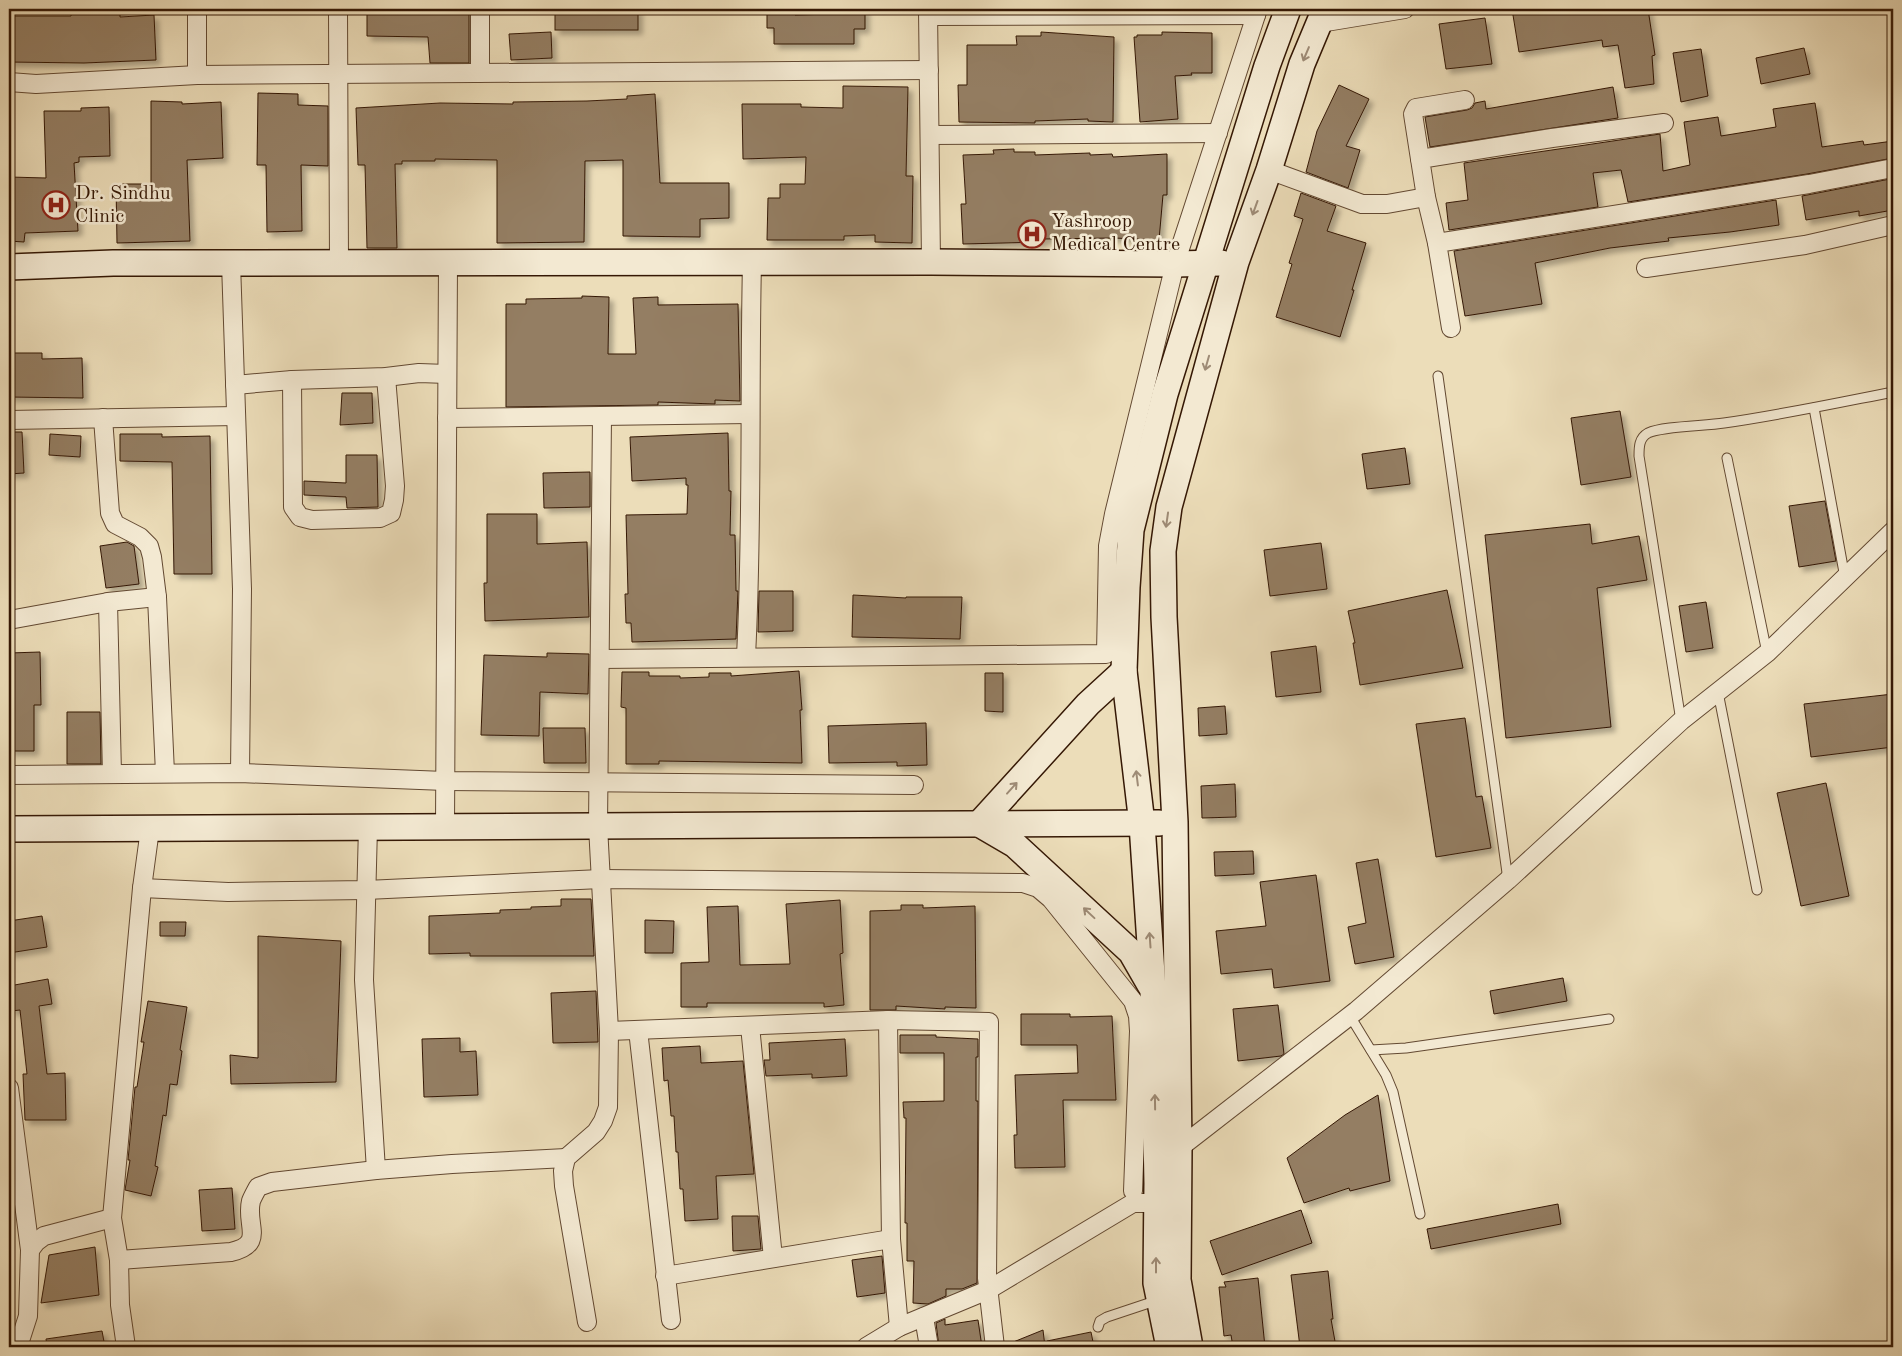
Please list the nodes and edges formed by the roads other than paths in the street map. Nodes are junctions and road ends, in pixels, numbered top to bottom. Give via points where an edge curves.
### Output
1 (196, 9) edge
2 (338, 9) edge
3 (480, 9) edge
4 (1288, 9) edge
5 (1405, 9) edge
6 (928, 12) edge
7 (1079, 12) edge
8 (1257, 12) edge
9 (1322, 16) edge
10 (929, 70) junction
11 (480, 73) junction
12 (338, 74) junction
13 (198, 75) junction
14 (9, 82) edge
15 (1464, 100) dead end
16 (1664, 123) dead end
17 (1218, 133) junction
18 (930, 135) junction
19 (1420, 160) junction
20 (1893, 168) edge
21 (1269, 170) junction
22 (1426, 197) junction
23 (1893, 225) edge
24 (1438, 243) junction
25 (752, 262) junction
26 (931, 262) junction
27 (1236, 262) junction
28 (231, 263) junction
29 (339, 263) junction
30 (448, 263) junction
31 (1175, 264) junction
32 (1205, 264) junction
33 (9, 267) edge
34 (1646, 268) dead end
35 (1451, 328) dead end
36 (447, 374) junction
37 (1438, 376) dead end
38 (386, 378) junction
39 (292, 380) junction
40 (236, 385) junction
41 (1893, 392) edge
42 (1814, 408) junction
43 (749, 414) junction
44 (236, 416) junction
45 (602, 416) junction
46 (103, 418) junction
47 (447, 418) junction
48 (9, 420) edge
49 (1727, 458) dead end
50 (1893, 531) edge
51 (1845, 578) junction
52 (157, 597) junction
53 (108, 602) junction
54 (9, 620) edge
55 (1767, 653) junction
56 (746, 656) junction
57 (600, 659) junction
58 (1124, 671) junction
59 (1718, 691) junction
60 (1681, 721) junction
61 (165, 773) junction
62 (240, 773) junction
63 (112, 774) junction
64 (9, 775) edge
65 (445, 781) junction
66 (599, 784) junction
67 (914, 785) dead end
68 (1175, 822) junction
69 (979, 824) junction
70 (1142, 824) junction
71 (445, 826) junction
72 (598, 826) junction
73 (368, 827) junction
74 (9, 829) edge
75 (150, 829) junction
76 (601, 879) junction
77 (1508, 880) junction
78 (142, 888) junction
79 (366, 890) junction
80 (1757, 890) dead end
81 (1153, 989) junction
82 (1350, 1016) junction
83 (1609, 1019) dead end
84 (888, 1020) junction
85 (750, 1026) junction
86 (638, 1030) junction
87 (609, 1031) junction
88 (1371, 1050) junction
89 (9, 1088) edge
90 (1179, 1148) junction
91 (566, 1158) junction
92 (1157, 1165) junction
93 (376, 1170) junction
94 (1133, 1191) dead end
95 (1167, 1203) junction
96 (1420, 1214) dead end
97 (112, 1218) junction
98 (891, 1239) junction
99 (30, 1250) junction
100 (773, 1258) junction
101 (119, 1260) junction
102 (665, 1276) junction
103 (988, 1290) junction
104 (1160, 1300) junction
105 (924, 1317) junction
106 (671, 1320) dead end
107 (587, 1322) dead end
108 (899, 1327) junction
109 (1098, 1327) dead end
110 (18, 1347) edge
111 (126, 1347) edge
112 (866, 1347) edge
113 (929, 1347) edge
114 (995, 1347) edge
115 (1169, 1347) edge
116 (1190, 1347) edge

1 - 13 street
2 - 12 street
3 - 11 street
4 - 32 main road
5 - 9 street
6 - 7 street
6 - 10 street
7 - 8 street
8 - 17 street
9 -> 21 main road via 1302,64
10 - 11 street
10 - 18 street
11 - 12 street
12 - 13 street
12 - 29 street
13 - 14 street via 36,84
15 - 19 street via 1416,108 1413,114
16 - 19 street
17 - 18 street
17 - 31 street
18 - 26 street
19 - 22 street
20 - 24 street
21 - 22 street via 1362,204 1386,204
21 -> 27 main road
22 - 24 street
23 - 34 street via 1805,245
24 - 35 street
25 - 26 main road
25 - 30 main road
25 - 43 street
26 - 31 main road
27 - 32 main road
27 -> 68 main road via 1169,507 1163,551
28 - 29 main road
28 - 33 main road
28 - 40 street
29 - 30 main road
30 - 36 street
31 - 32 main road
31 - 56 street via 1108,546 1106,654
32 - 58 main road via 1165,394 1131,530
36 - 38 street via 419,373
36 - 47 street
37 - 77 lane
38 - 39 street
38 - 39 street via 395,486 391,513 380,518 312,520 300,517 293,508
39 - 40 street
40 - 44 street
41 - 42 lane
42 - 51 lane
42 - 60 lane via 1656,431 1643,436 1639,444
43 - 45 street
43 - 56 street via 750,578
44 - 46 street
44 - 62 street via 242,589
45 - 47 street
45 - 57 street
46 - 48 street
46 - 52 street via 110,513 115,524 140,537 149,546
47 - 65 street
49 - 55 lane
50 - 51 street
51 - 55 street
52 - 53 street
52 - 61 street
53 - 54 street
53 - 63 street
55 - 59 street
56 - 57 street
57 - 66 street
69 -> 58 main road via 1088,704
70 -> 58 main road
59 - 60 street
59 - 80 lane
60 - 77 street
61 - 62 street
61 - 63 street
62 - 65 street
63 - 64 street
65 - 66 street
65 - 71 street
66 - 67 street
66 - 72 street
68 - 70 main road
68 - 90 main road
69 - 70 main road
69 - 72 main road
81 -> 69 main road via 1131,952 1015,845
81 -> 70 main road
71 - 72 main road
71 - 73 main road
72 - 76 street
73 - 75 main road
73 - 79 street
74 - 75 main road
75 - 78 street
76 - 79 street
76 - 87 street
76 - 94 street via 1023,883 1038,888 1133,1001 1138,1016
77 - 82 street
78 - 79 street via 228,892
78 - 97 street
79 - 93 street via 364,980
92 -> 81 main road
82 - 88 lane
82 - 90 street
83 - 88 lane via 1406,1048
84 - 85 street
84 - 98 street
84 - 103 street via 989,1022
85 - 86 street
85 - 100 street
86 - 87 street
86 - 102 street
87 - 91 street via 608,1108 596,1132
88 - 96 lane via 1393,1092
89 - 99 street
90 - 92 street
90 - 95 main road
91 - 93 street
91 - 107 street via 564,1186
92 - 95 main road
93 - 101 street via 272,1182 258,1187 251,1202 252,1238 243,1249
95 - 103 street via 1133,1203
104 -> 95 main road via 1156,1283
95 - 116 main road
97 - 99 street via 44,1236
97 - 101 street
98 - 100 street
98 - 108 street
99 - 110 street via 28,1316
100 - 102 street
101 - 111 street via 120,1305
102 - 106 street
103 - 105 street
103 - 114 street
104 - 109 lane via 1107,1317 1100,1321
104 - 115 main road
105 - 108 street
105 - 113 street
108 - 112 street

